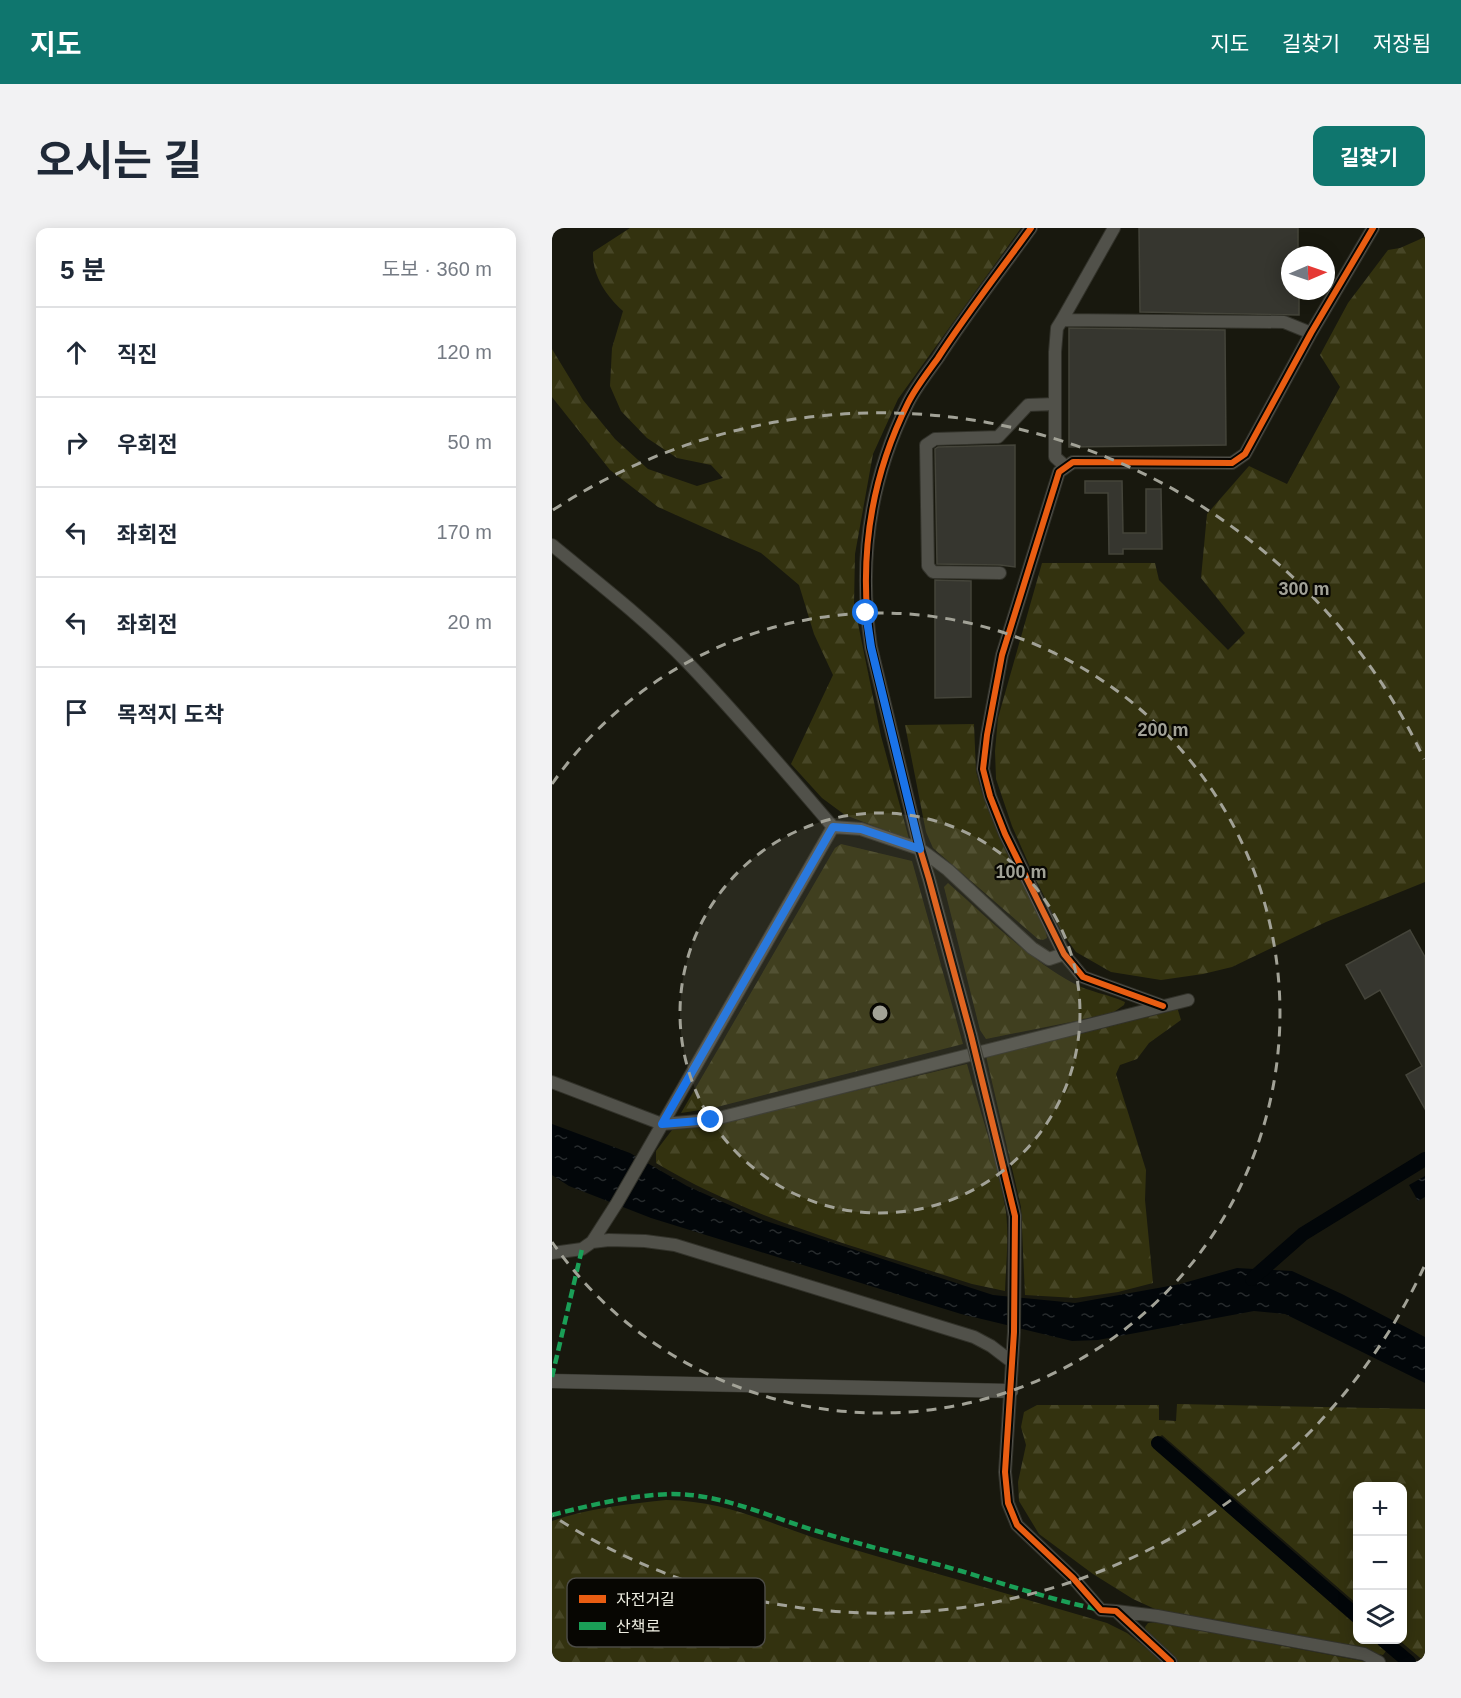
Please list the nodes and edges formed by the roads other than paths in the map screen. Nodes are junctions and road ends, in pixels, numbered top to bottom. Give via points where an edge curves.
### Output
1 (1031, 228) edge
2 (1114, 228) edge
3 (1373, 228) edge
4 (1062, 320) junction
5 (1311, 333) junction
6 (1055, 404) junction
7 (1066, 467) junction
8 (552, 545) edge
9 (1000, 573) dead end
10 (833, 827) junction
11 (920, 849) junction
12 (1064, 954) junction
13 (1188, 1000) dead end
14 (1163, 1006) junction
15 (552, 1082) edge
16 (662, 1124) junction
17 (592, 1242) junction
18 (552, 1253) edge
19 (1012, 1362) junction
20 (552, 1381) edge
21 (1011, 1391) junction
22 (1116, 1611) junction
23 (1171, 1662) edge
24 (1379, 1662) edge

1 - 11 street via 909,401 881,469 866,541 864,584 871,647
2 - 4 street
3 - 5 street
4 - 5 street via 1284,322
4 - 6 street via 1057,328 1055,352
5 - 7 street via 1245,454 1232,463 1073,462
6 - 7 street via 1055,457
6 - 9 street via 1028,405 998,437 935,439 926,445 928,566 933,572
7 - 12 street via 1059,472 1002,655 983,769 1005,834
8 - 10 street via 685,660
10 - 11 street via 861,829
10 - 16 street
11 - 12 street via 1032,948 1049,959
11 - 19 street, bridge via 1015,1216
12 - 14 street via 1083,977
13 - 14 street
14 - 16 street via 711,1120
15 - 16 street
16 - 17 street
17 - 18 street via 582,1249
17 - 19 street via 675,1245 974,1337
19 - 21 street
20 - 21 street
21 - 22 street via 1005,1472 1008,1503 1017,1525 1101,1610
22 - 23 street
22 - 24 street via 1364,1654

